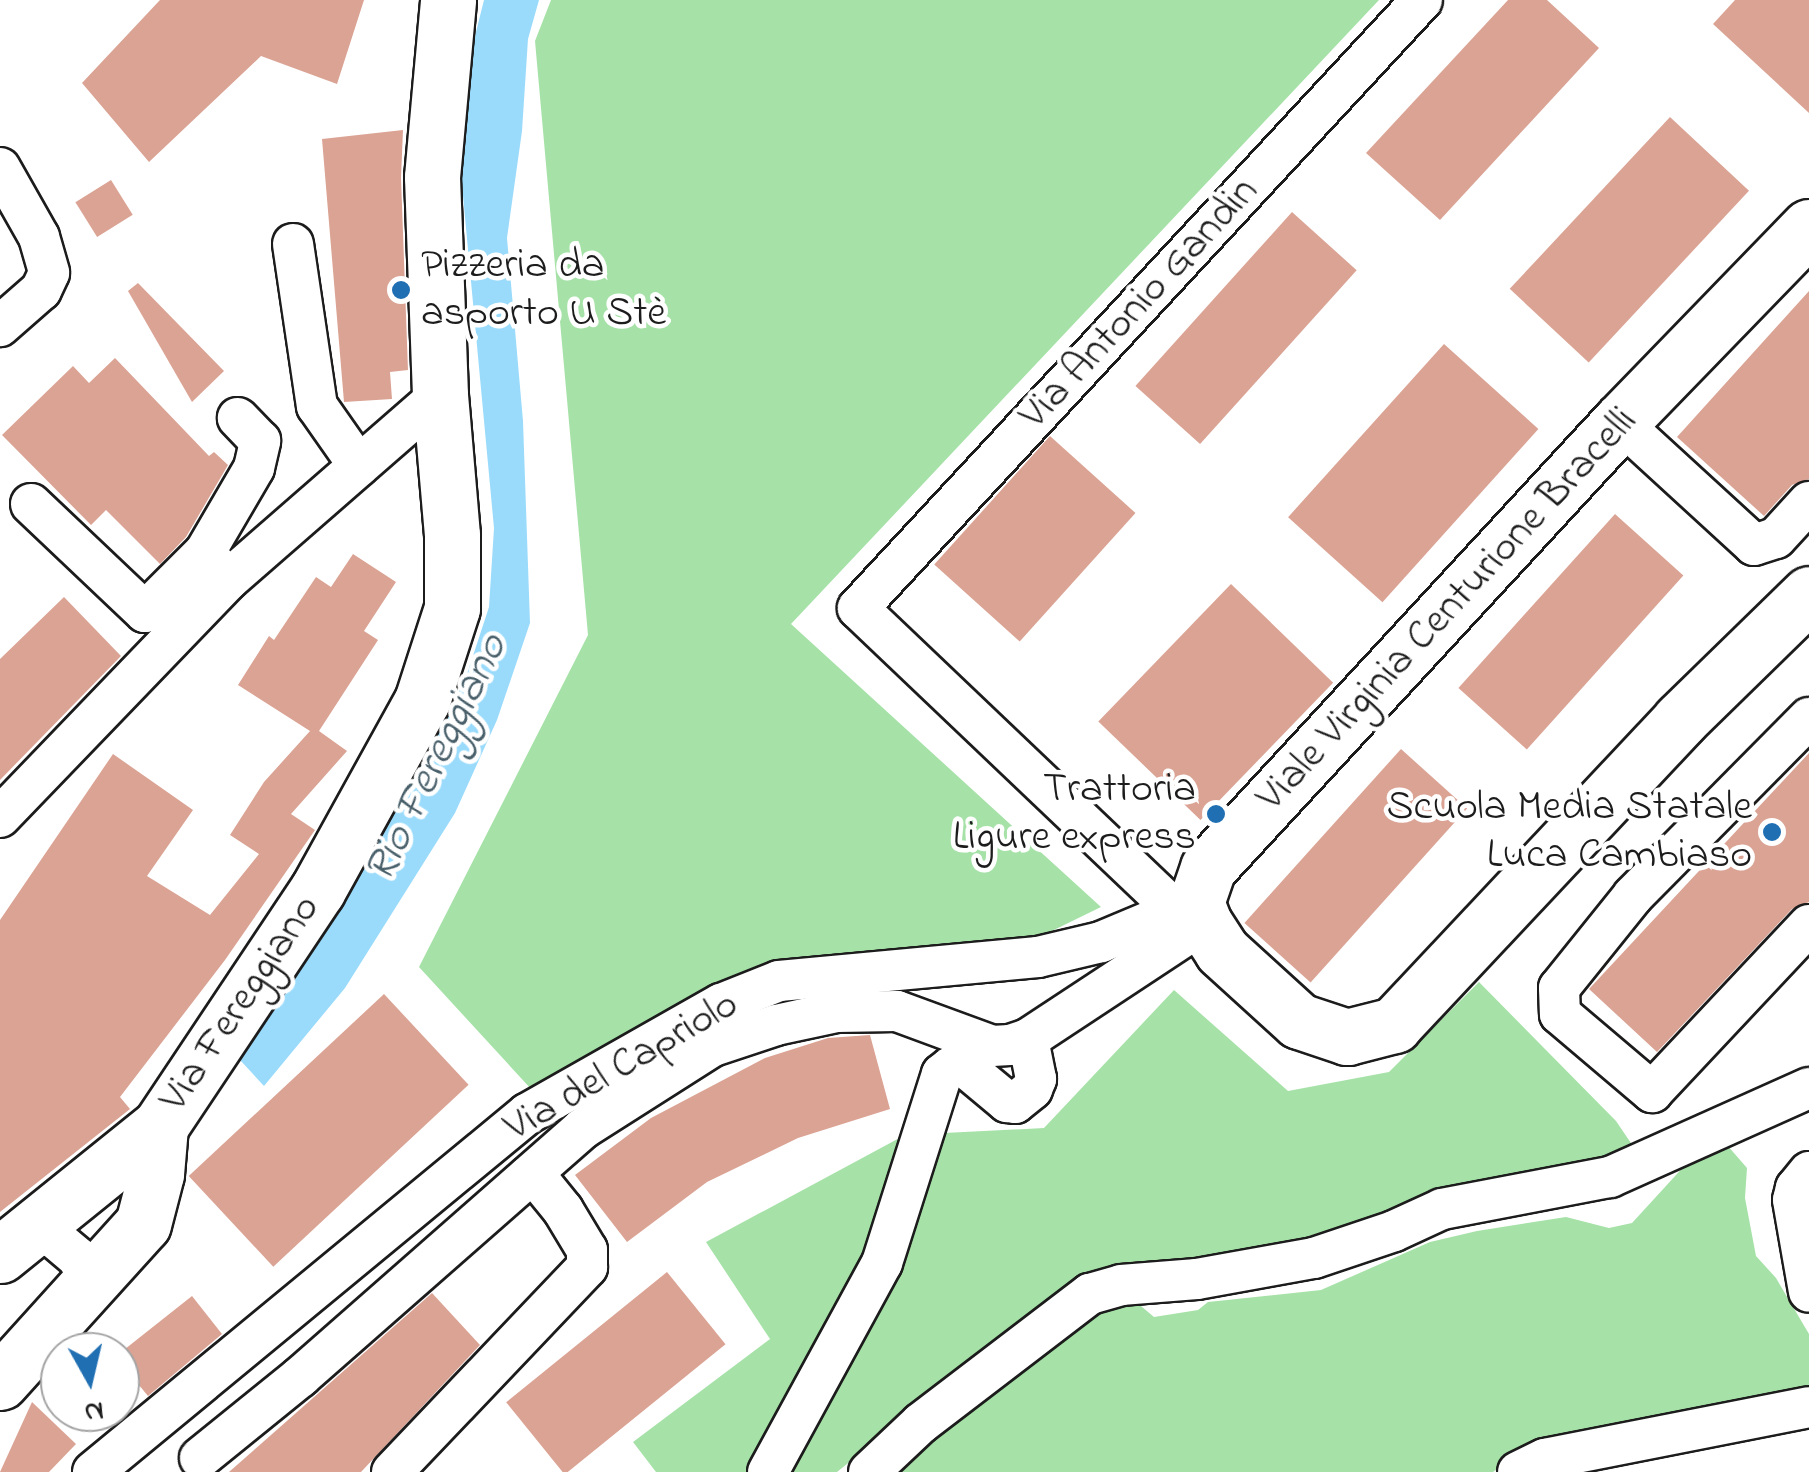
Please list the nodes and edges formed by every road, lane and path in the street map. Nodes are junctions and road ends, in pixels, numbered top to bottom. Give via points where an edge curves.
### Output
1 (448, 0) edge
2 (1422, 0) edge
3 (0, 168) edge
4 (1809, 227) edge
5 (293, 244) dead end
6 (0, 326) edge
7 (440, 395) junction
8 (238, 418) dead end
9 (1620, 422) junction
10 (359, 466) junction
11 (1809, 502) edge
12 (32, 504) dead end
13 (217, 566) junction
14 (1809, 594) edge
15 (1809, 718) edge
16 (0, 818) edge
17 (1192, 912) junction
18 (1809, 925) edge
19 (1028, 1039) junction
20 (1809, 1088) edge
21 (160, 1126) junction
22 (1809, 1172) edge
23 (529, 1176) junction
24 (13, 1245) edge
25 (90, 1282) junction
26 (1809, 1292) edge
27 (0, 1382) edge
28 (1809, 1408) edge
29 (200, 1458) dead end
30 (93, 1472) edge
31 (392, 1472) edge
32 (768, 1472) edge
33 (869, 1472) edge
34 (1518, 1472) edge

1 - 7 street, Via Fereggiano via 432,178
2 - 17 street, Via Antonio Gandin via 858,608
3 - 6 street via 39,237 50,273 41,290
4 - 9 street, Viale Virginia Centurione Bracelli
5 - 10 street via 317,406
7 - 10 street
7 - 21 street, Via Fereggiano via 452,608 422,700 317,891
8 - 13 street via 260,441
9 - 11 street via 1754,545 1776,538
9 - 17 street, Viale Virginia Centurione Bracelli via 1208,868
10 - 13 street
12 - 13 street via 146,612
13 - 16 street
14 - 17 street via 1680,720 1394,1024 1347,1036 1299,1021 1222,951
15 - 18 street via 1633,896 1559,988 1560,1014 1652,1092
17 - 19 street
17 - 30 street, Via del Capriolo via 1038,957 779,981 721,1004 527,1114
19 - 23 street, Via del Capriolo via 992,1046 897,1011 836,1012 776,1024 713,1046 582,1130
19 - 32 street via 1036,1079 1015,1102 965,1067 942,1074 882,1263
20 - 33 street via 1610,1177 1442,1208 1314,1258 1090,1294 921,1423
21 - 24 street
21 - 25 street, Via Fereggiano via 143,1224
22 - 26 street via 1794,1200
23 - 29 street, Via del Capriolo
23 - 31 street, Via del Capriolo via 564,1210 587,1250 587,1267
24 - 25 street via 52,1236 78,1258
25 - 27 street, Via Fereggiano
28 - 34 street via 1545,1459

